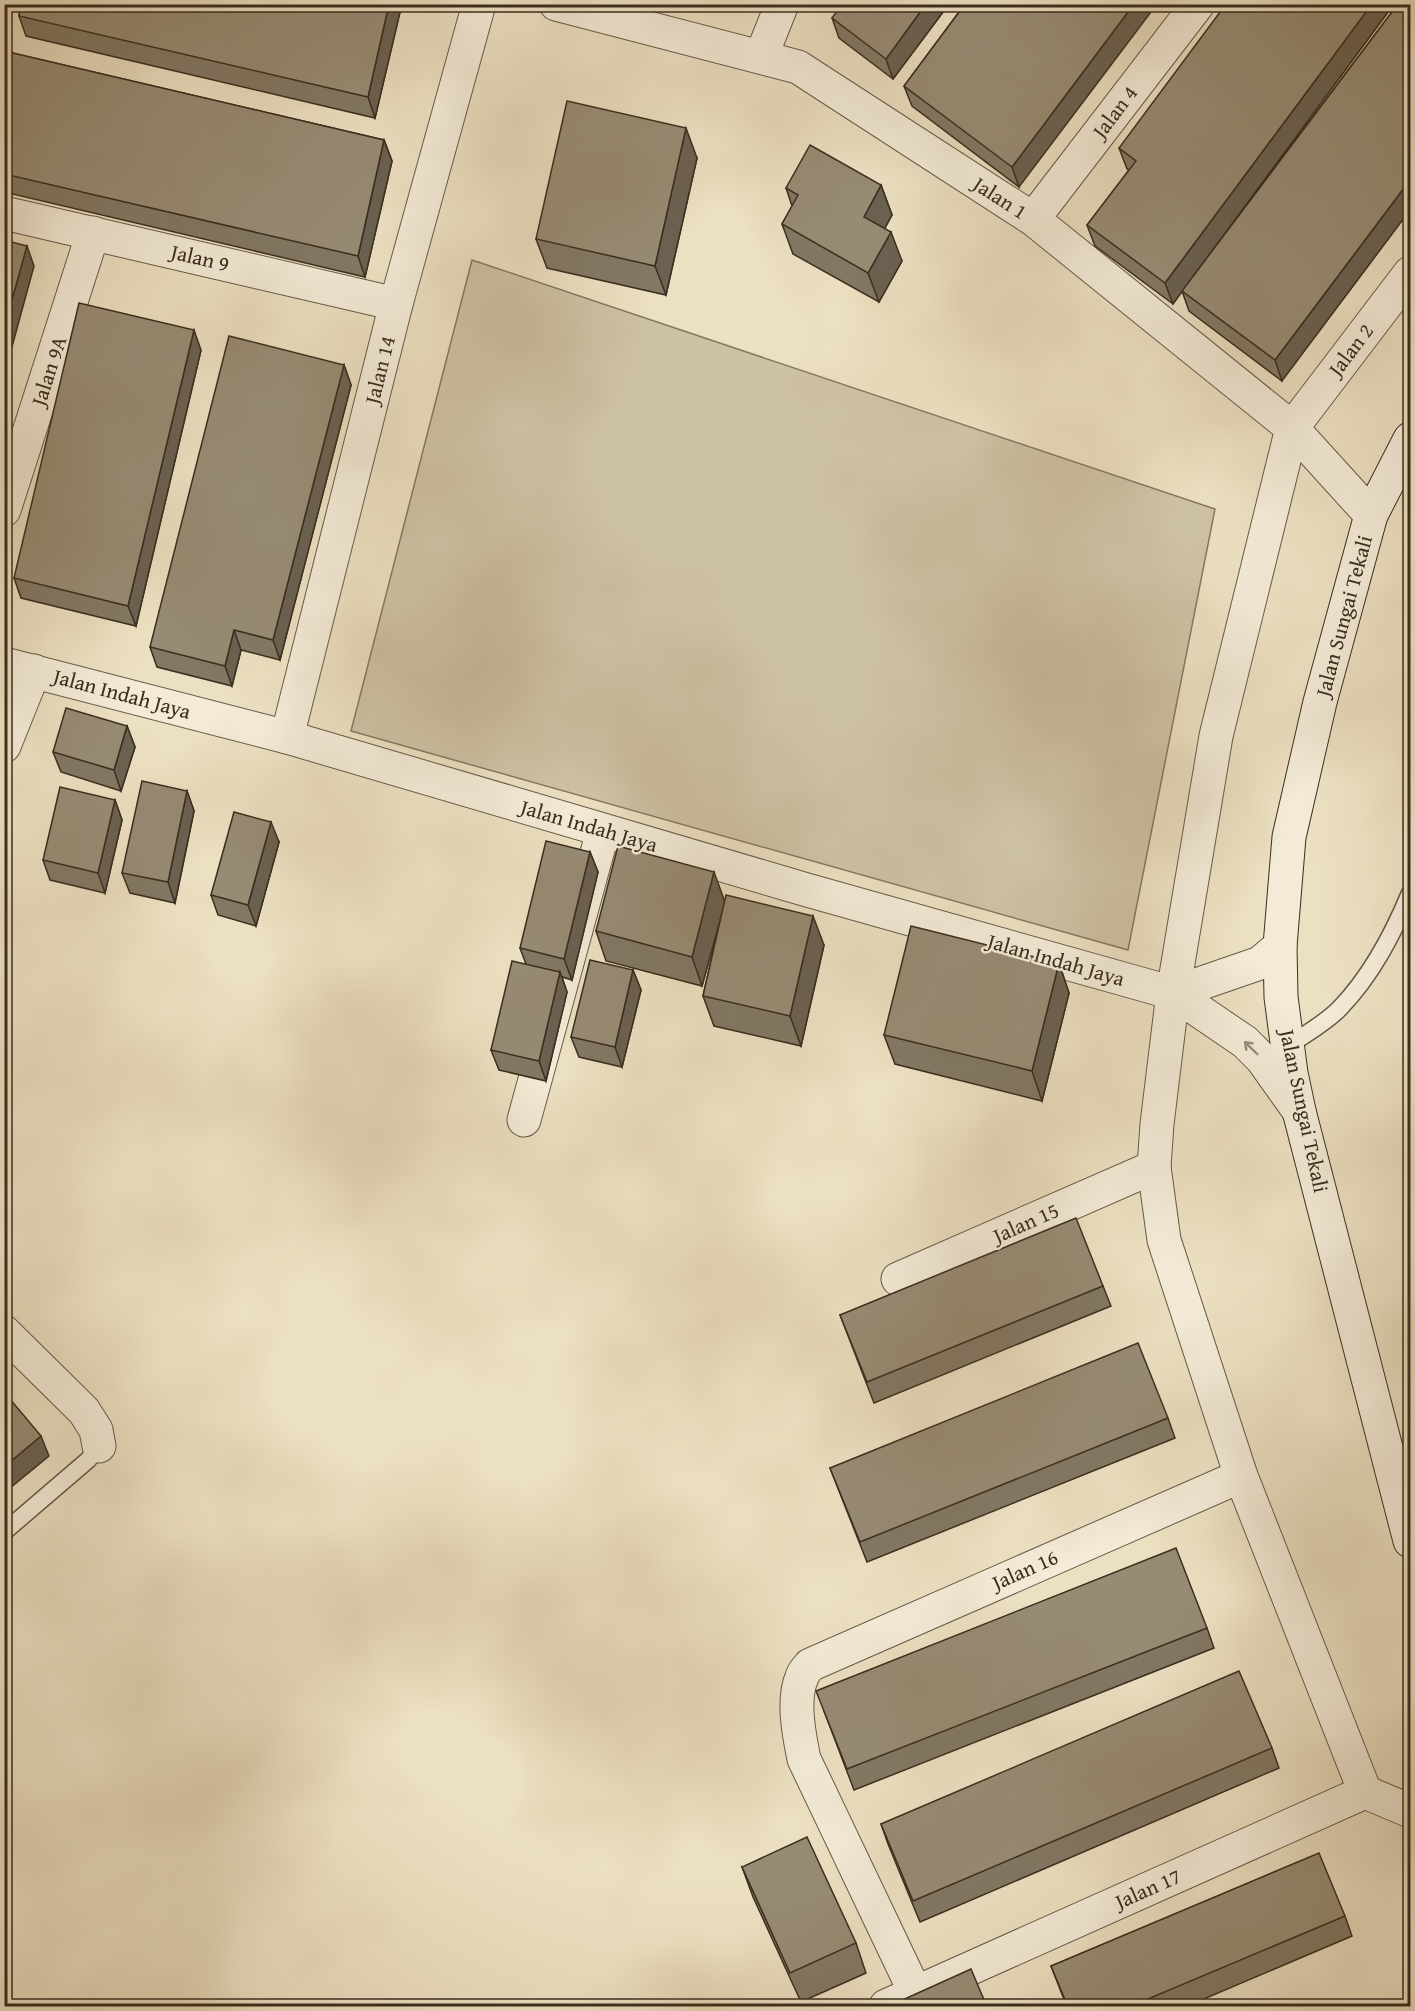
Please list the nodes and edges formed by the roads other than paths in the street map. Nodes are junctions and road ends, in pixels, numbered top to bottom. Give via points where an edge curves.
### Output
1 (478, 4) edge
2 (556, 4) edge
3 (782, 4) edge
4 (1198, 4) edge
5 (761, 57) junction
6 (4, 213) edge
7 (1033, 219) junction
8 (93, 233) junction
9 (1410, 273) edge
10 (396, 304) junction
11 (1292, 428) junction
12 (1410, 438) edge
13 (4, 510) edge
14 (1371, 515) junction
15 (19, 668) edge
16 (287, 737) junction
17 (4, 746) edge
18 (603, 831) junction
19 (1410, 893) edge
20 (1280, 946) junction
21 (1173, 993) junction
22 (1288, 1046) junction
23 (1299, 1111) junction
24 (524, 1120) dead end
25 (1154, 1167) junction
26 (898, 1280) dead end
27 (4, 1332) edge
28 (99, 1446) joint
29 (1241, 1476) junction
30 (4, 1532) edge
31 (1410, 1540) edge
32 (1365, 1792) junction
33 (1410, 1811) edge
34 (915, 1992) junction
35 (886, 2007) edge

1 - 10 street, Jalan 14
2 - 5 street, Jalan 1
3 - 5 street
4 - 7 street, Jalan 4
5 - 7 street, Jalan 1 via 798,67
6 - 8 street, Jalan 9
7 - 11 street, Jalan 1
8 - 10 street, Jalan 9
8 - 13 street, Jalan 9A
9 - 11 street, Jalan 2
10 - 16 street, Jalan 14
11 - 14 street, Jalan 1
11 - 21 street via 1216,736
12 - 14 street, Jalan Sungai Tekali
14 - 20 street, Jalan Sungai Tekali via 1320,702 1289,837
15 - 16 street, Jalan Indah Jaya
15 - 17 street
16 - 18 street, Jalan Indah Jaya
18 - 21 street, Jalan Indah Jaya
18 - 24 street
19 - 22 lane via 1384,950 1340,1009
20 - 21 street via 1260,963
20 - 22 street, Jalan Sungai Tekali via 1281,997
23 -> 21 street, Jalan Indah Jaya via 1245,1042
21 - 25 street
22 - 23 street, Jalan Sungai Tekali
23 - 31 street, Jalan Sungai Tekali
25 - 26 street, Jalan 15
25 - 29 street via 1164,1240
27 - 28 street via 84,1411 96,1430
28 - 30 lane
29 - 32 street
29 - 34 street, Jalan 16 via 810,1665 802,1677 797,1724 804,1759
32 - 33 street
32 - 34 street, Jalan 17
34 - 35 street, Jalan 17

